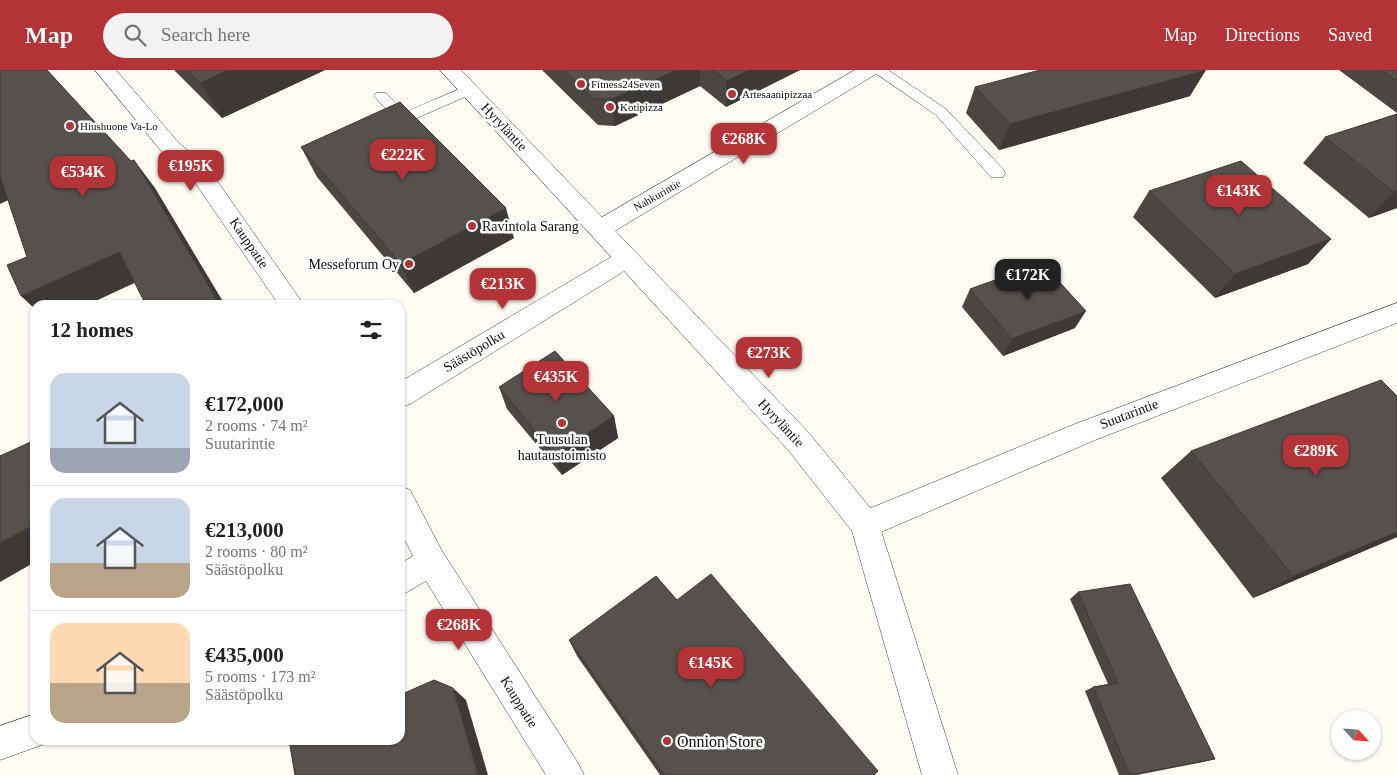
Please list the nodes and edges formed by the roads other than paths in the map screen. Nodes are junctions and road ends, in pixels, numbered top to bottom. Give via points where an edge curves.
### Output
1 (105, 70) edge
2 (450, 70) edge
3 (869, 70) edge
4 (878, 70) edge
5 (469, 90) junction
6 (381, 96) dead end
7 (997, 174) dead end
8 (600, 228) junction
9 (626, 259) junction
10 (289, 300) edge
11 (1397, 313) edge
12 (405, 393) edge
13 (405, 509) edge
14 (865, 525) junction
15 (431, 561) junction
16 (405, 578) edge
17 (30, 733) edge
18 (0, 743) edge
19 (566, 775) edge
20 (940, 775) edge

1 - 10 street, Kauppatie via 170,146 200,173
2 - 5 street, Hyryläntie
3 - 8 street, Nahkurintie
4 - 7 lane via 941,112
5 - 6 lane via 403,119
5 - 8 street, Hyryläntie
8 - 9 street, Hyryläntie
9 - 12 street, Säästöpolku
9 - 14 street, Hyryläntie via 799,442
11 - 14 street, Suutarintie via 1156,403
13 - 15 street, Kauppatie
14 - 20 street, Hyryläntie
15 - 16 street
15 - 19 street, Kauppatie
17 - 18 street

